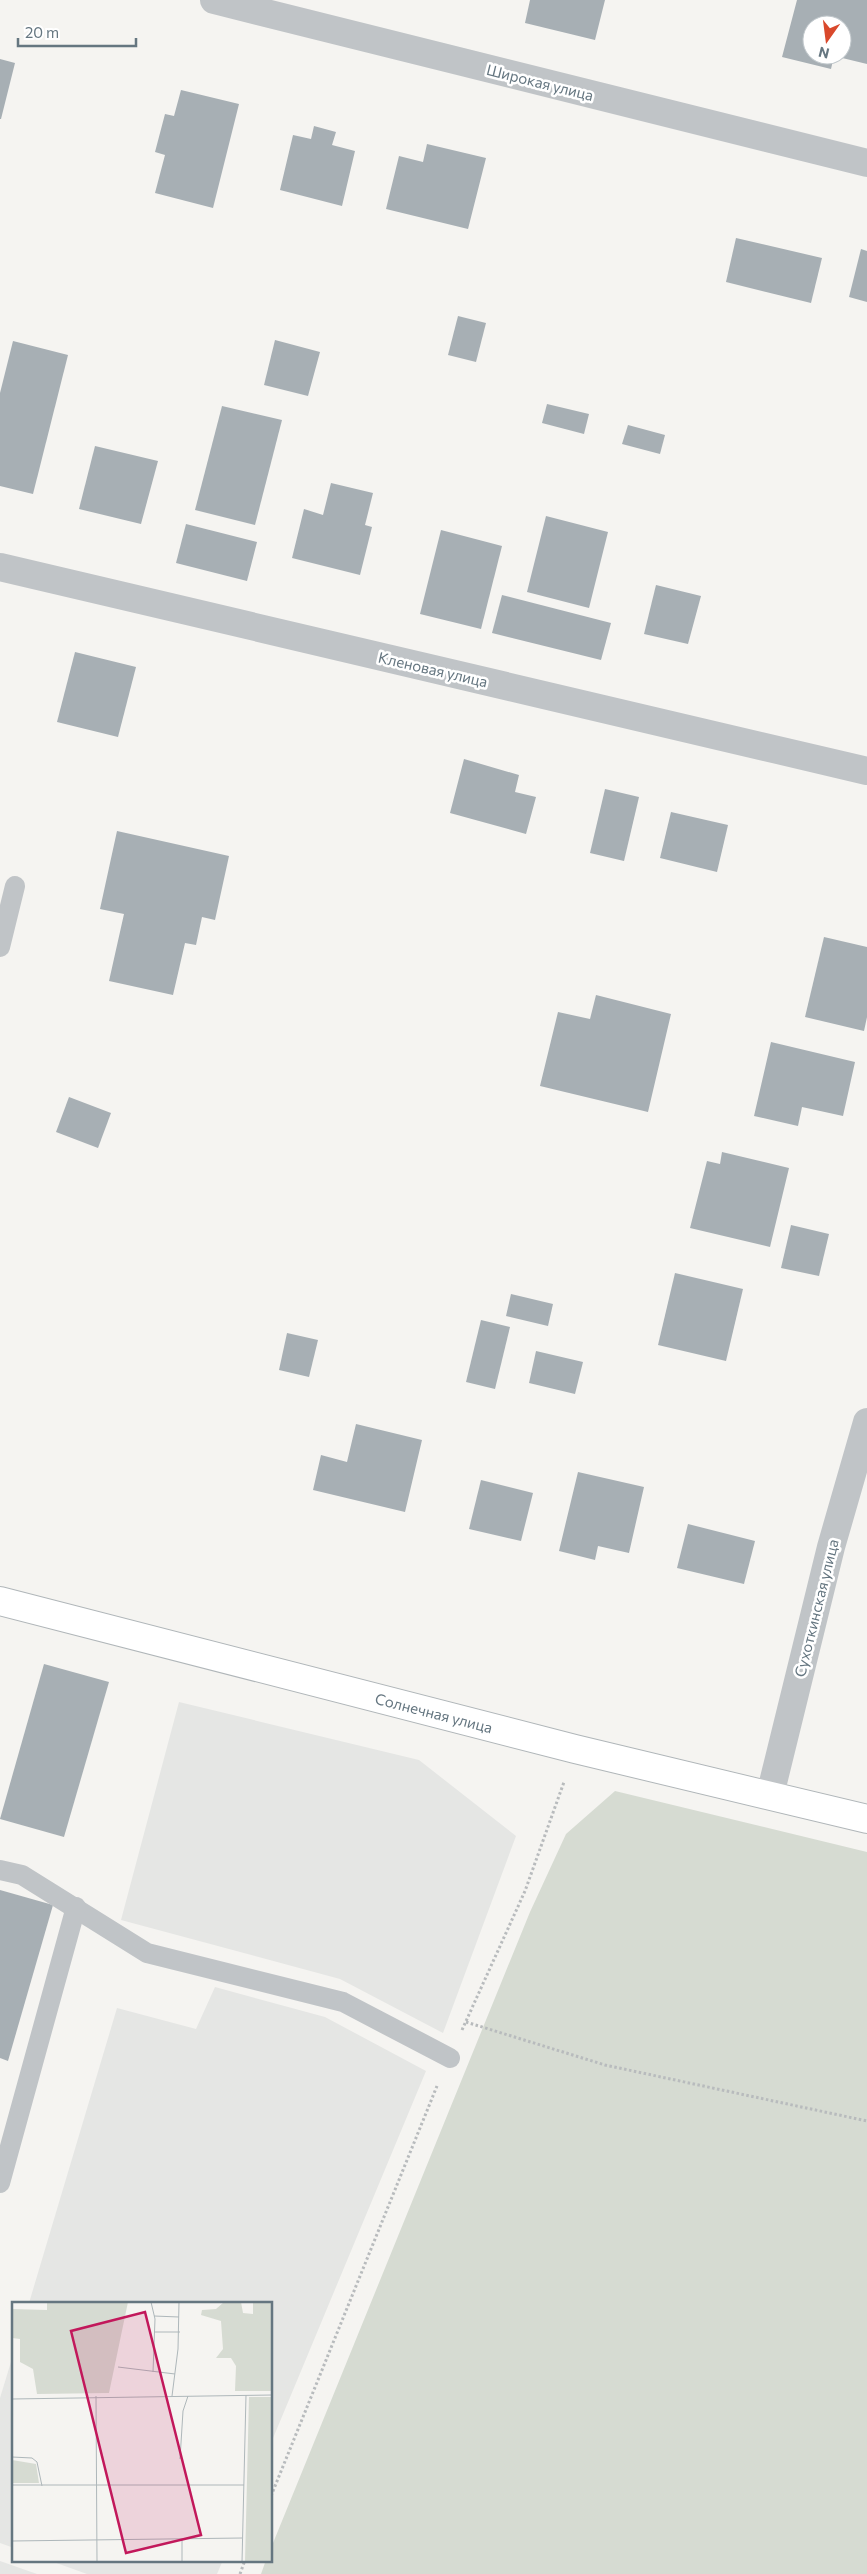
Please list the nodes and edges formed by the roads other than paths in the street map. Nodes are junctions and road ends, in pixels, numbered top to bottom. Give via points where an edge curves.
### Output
1 (214, 0) edge
2 (867, 163) edge
3 (0, 566) edge
4 (867, 771) edge
5 (14, 886) dead end
6 (0, 947) edge
7 (867, 1422) edge
8 (0, 1601) edge
9 (770, 1795) junction
10 (867, 1819) edge
11 (0, 1870) edge
12 (76, 1907) junction
13 (450, 2058) road end
14 (0, 2183) edge

1 - 2 street, Широкая улица
3 - 4 street, Кленовая улица
5 - 6 lane
7 - 9 street, Сухоткинская улица via 830,1547
8 - 9 street, Солнечная улица
9 - 10 street, Солнечная улица
11 - 12 lane via 22,1875
12 - 13 lane via 147,1953 343,2002
12 - 14 lane

